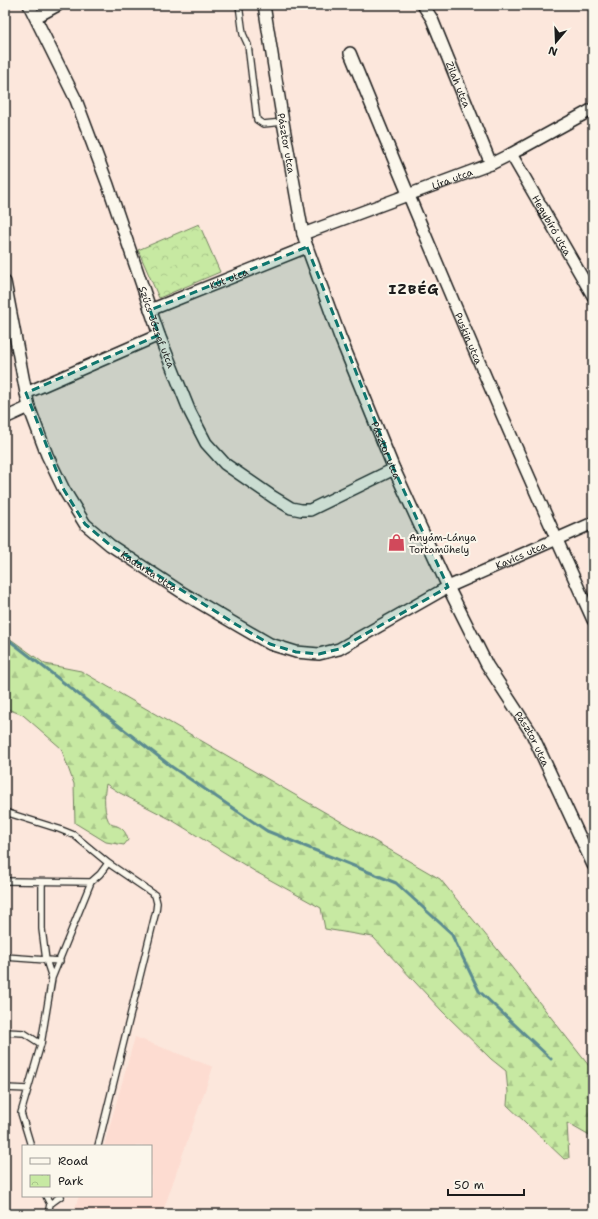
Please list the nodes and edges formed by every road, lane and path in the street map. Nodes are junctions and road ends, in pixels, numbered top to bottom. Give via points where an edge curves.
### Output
1 (30, 5) edge
2 (58, 5) edge
3 (239, 5) edge
4 (264, 5) edge
5 (423, 5) edge
6 (36, 17) junction
7 (350, 53) dead end
8 (593, 109) edge
9 (283, 122) junction
10 (511, 154) junction
11 (491, 164) junction
12 (408, 195) junction
13 (303, 234) junction
14 (307, 247) junction
15 (5, 282) edge
16 (593, 296) edge
17 (150, 310) junction
18 (159, 335) junction
19 (26, 393) junction
20 (30, 407) junction
21 (5, 418) edge
22 (394, 469) junction
23 (593, 523) edge
24 (556, 539) junction
25 (448, 587) junction
26 (593, 620) edge
27 (5, 812) edge
28 (108, 863) junction
29 (593, 865) edge
30 (5, 881) edge
31 (42, 882) junction
32 (91, 882) junction
33 (5, 957) edge
34 (46, 960) junction
35 (60, 961) junction
36 (52, 978) junction
37 (5, 1032) edge
38 (42, 1044) junction
39 (5, 1088) edge
40 (28, 1089) junction
41 (31, 1145) edge
42 (98, 1145) edge
43 (46, 1197) edge
44 (60, 1197) edge
45 (50, 1204) junction
46 (48, 1214) edge

1 - 6 street, Szűcs József utca
2 - 6 street
3 - 9 lane via 248,45 257,120 263,124
4 - 9 street, Pásztor utca
5 - 11 street, Zilah utca via 432,19
6 - 17 street, Szűcs József utca via 76,100
7 - 12 street, Puskin utca
8 - 10 street, Líra utca
9 - 13 street, Pásztor utca
10 - 11 street, Líra utca
10 - 16 street, Hegybíró utca
11 - 12 street, Líra utca
12 - 13 street, Líra utca
12 - 24 street, Puskin utca
13 - 14 street, Pásztor utca
14 - 17 street, Kút utca
14 - 22 street, Pásztor utca via 340,337
15 - 19 street, Kadarka utca
17 - 18 street, Szűcs József utca
18 - 19 street
18 - 22 street, Szűcs József utca via 190,412 206,443 225,464 292,508 310,510
19 - 20 street, Kadarka utca
20 - 21 street
20 - 25 street, Kadarka utca via 47,455 85,524 182,593 270,644 304,653 319,654 339,650
22 - 25 street, Pásztor utca
23 - 24 street, Kavics utca
24 - 25 street, Kavics utca
24 - 26 street, Puskin utca
25 - 29 street, Pásztor utca via 487,665 532,734
27 - 28 lane via 74,835
28 - 32 lane
28 - 42 lane via 155,895 157,903
30 - 31 lane
31 - 32 lane
31 - 34 lane via 42,929
32 - 35 lane
33 - 34 lane
34 - 35 lane
34 - 36 lane
35 - 36 lane
36 - 38 lane
37 - 38 lane via 24,1033
38 - 40 lane
39 - 40 lane
40 - 41 lane via 21,1113
43 - 45 lane
44 - 45 lane
45 - 46 lane

